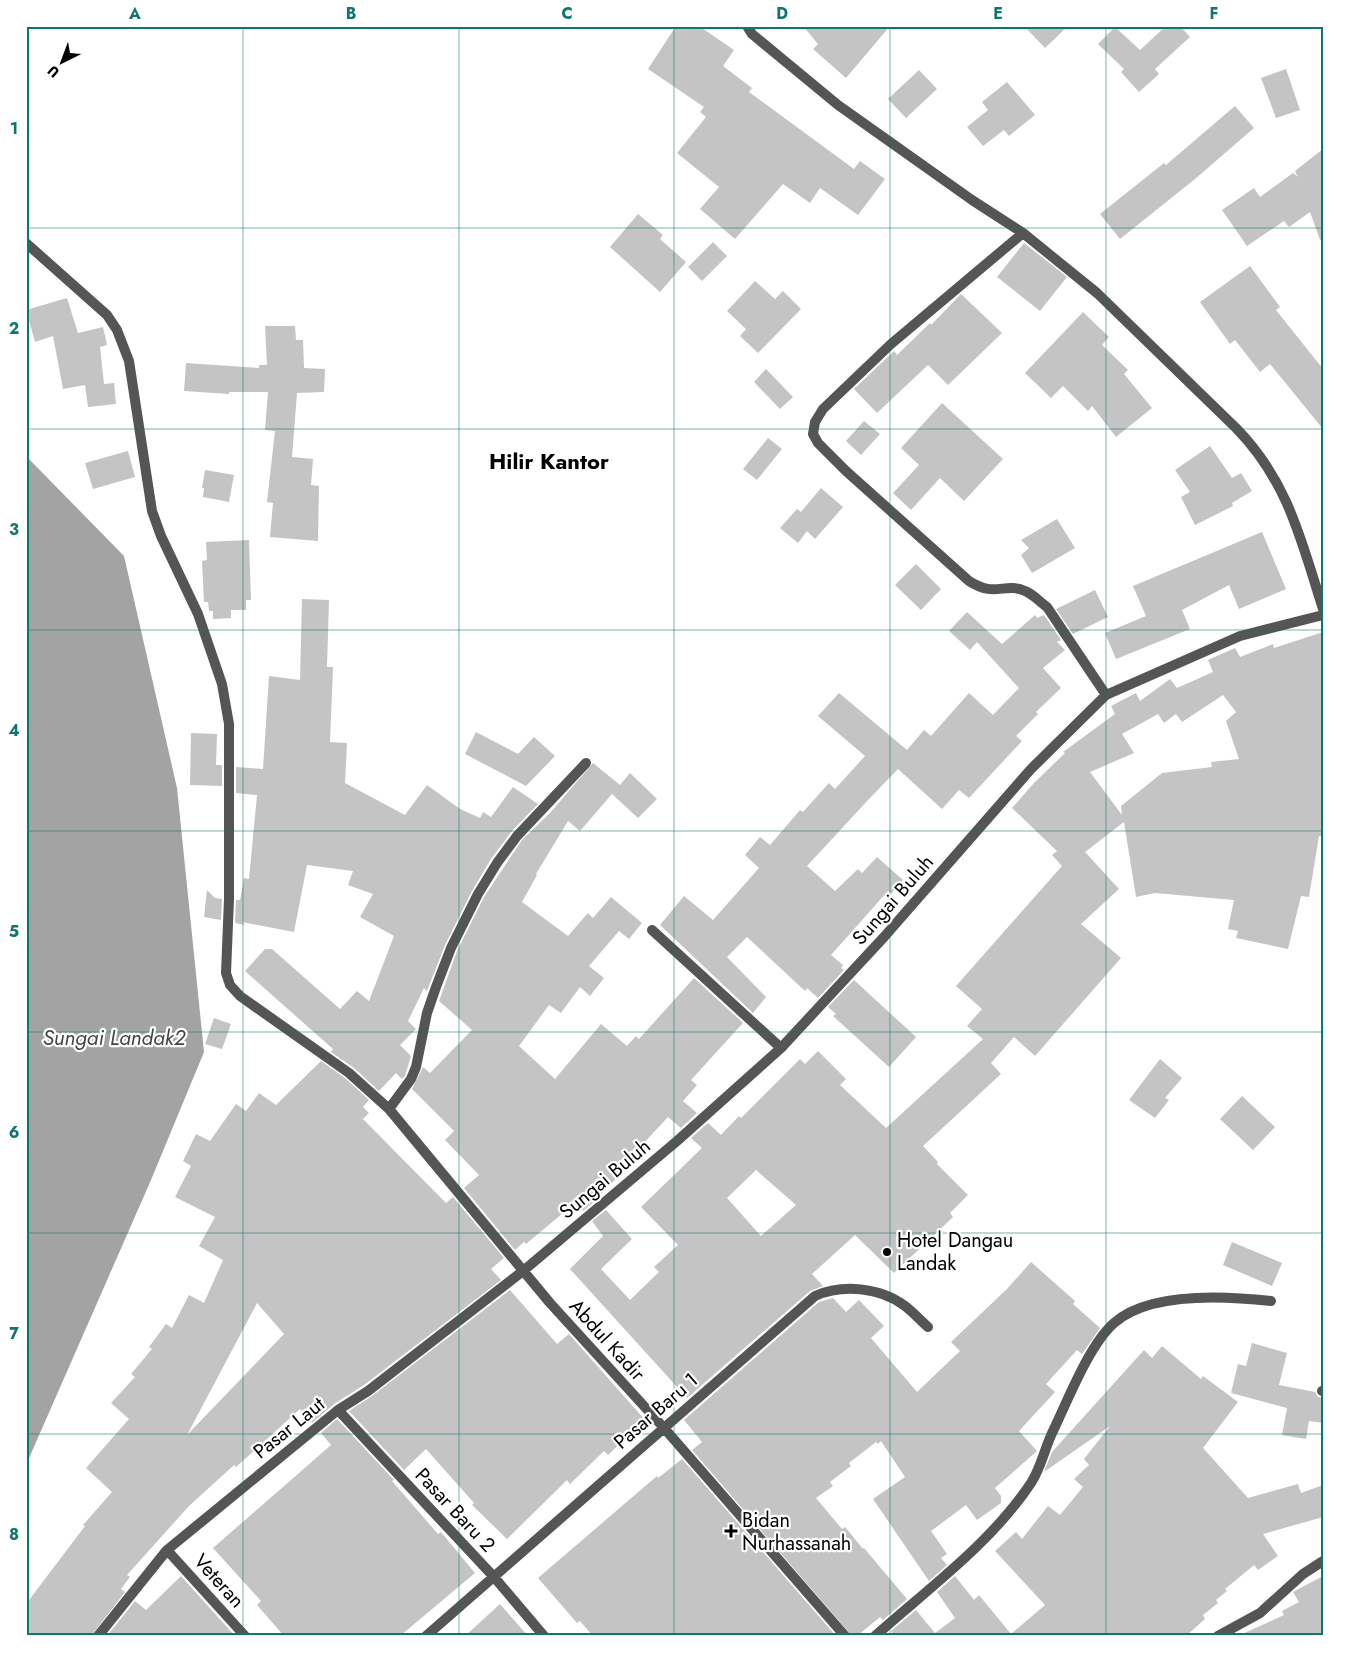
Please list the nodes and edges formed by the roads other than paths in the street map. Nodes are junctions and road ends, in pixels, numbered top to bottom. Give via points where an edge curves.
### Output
1 (747, 26) edge
2 (1023, 233) junction
3 (26, 243) edge
4 (1323, 609) edge
5 (1323, 615) edge
6 (1106, 695) junction
7 (586, 763) dead end
8 (652, 930) dead end
9 (781, 1048) junction
10 (389, 1109) junction
11 (523, 1270) junction
12 (1271, 1301) dead end
13 (928, 1327) dead end
14 (338, 1410) junction
15 (664, 1428) junction
16 (167, 1550) junction
17 (1323, 1561) edge
18 (494, 1577) junction
19 (98, 1636) edge
20 (244, 1636) edge
21 (426, 1636) edge
22 (544, 1636) edge
23 (845, 1636) edge
24 (875, 1636) edge
25 (1218, 1636) edge

1 - 2 street via 780,58 838,104
2 - 4 street via 1097,292 1253,445 1281,488 1299,532
2 - 6 street via 884,350 823,409 815,422 813,434 846,471 969,581 987,590 1016,588 1027,591 1047,607
3 - 10 street, Abdul Kadir via 107,315 124,344 152,511 198,614 222,684 230,724 226,973 230,985 240,996 349,1073
5 - 6 street, Sungai Buluh via 1240,636
6 - 9 street, Sungai Buluh via 1031,769 884,937
7 - 10 street via 517,836 478,894 451,948 430,1004 416,1067
8 - 9 street
9 - 11 street, Sungai Buluh via 677,1141
10 - 11 street, Abdul Kadir
11 - 14 street, Pasar Laut via 368,1391
11 - 15 street, Abdul Kadir
12 - 24 street via 1207,1298 1169,1302 1128,1313 1114,1323 1080,1374 1033,1481 1011,1511
13 - 15 street, Pasar Baru 1 via 904,1305 888,1297 858,1289 830,1290 815,1296
14 - 16 street, Pasar Laut
14 - 18 street, Pasar Baru 2
15 - 18 street, Pasar Baru 1
15 - 23 street, Abdul Kadir
16 - 19 street, Pasar Laut
16 - 20 street, Veteran
17 - 25 street via 1303,1574 1260,1613
18 - 21 street, Pasar Baru 1
18 - 22 street, Pasar Baru 2

